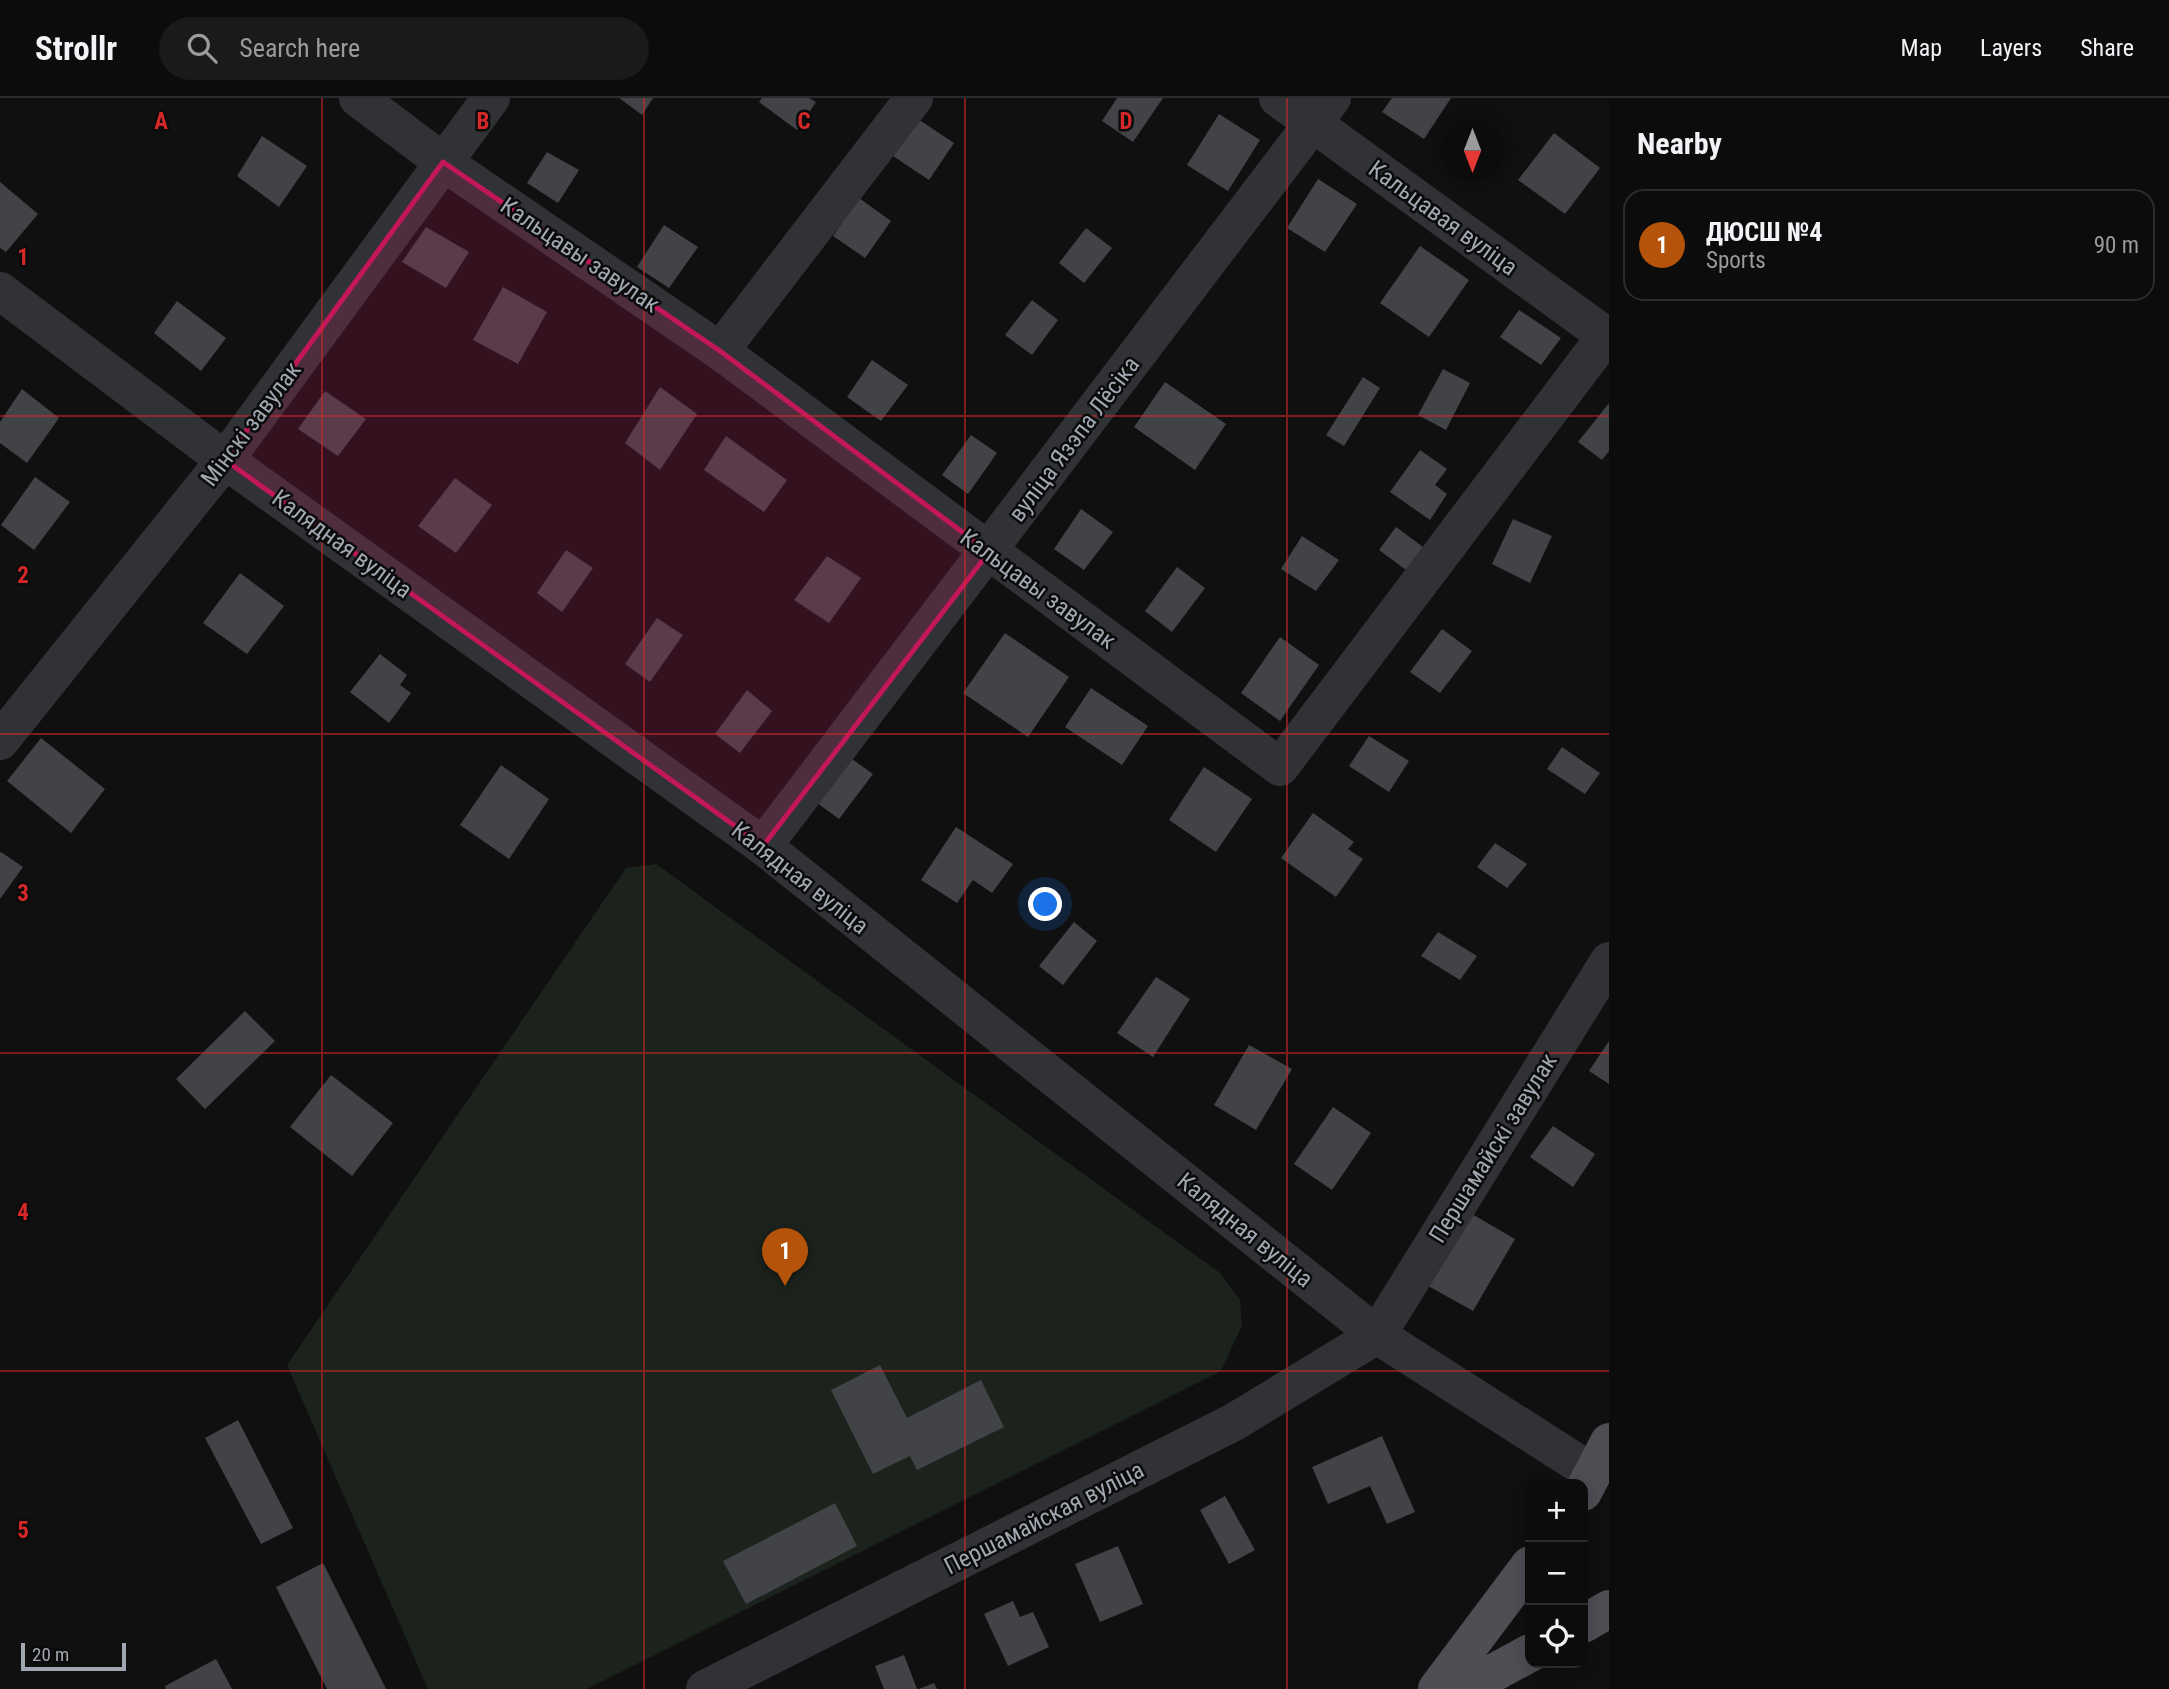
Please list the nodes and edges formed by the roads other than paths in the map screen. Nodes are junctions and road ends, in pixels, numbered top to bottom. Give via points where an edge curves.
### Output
1 (358, 98) edge
2 (491, 98) edge
3 (914, 98) edge
4 (1278, 98) edge
5 (1322, 110) edge
6 (443, 162) junction
7 (0, 292) edge
8 (1607, 337) edge
9 (720, 351) junction
10 (225, 460) junction
11 (989, 552) junction
12 (0, 741) edge
13 (763, 846) junction
14 (1609, 961) edge
15 (1377, 1335) junction
16 (1595, 1469) edge
17 (1525, 1572) edge
18 (1609, 1609) edge
19 (1588, 1621) edge
20 (1525, 1656) edge
21 (705, 1689) edge
22 (1437, 1689) edge
23 (1464, 1689) edge

1 - 6 street, Кальцавы завулак
2 - 6 street, Мінскі завулак
3 - 9 street
4 - 5 street, Кальцавая вуліца
5 - 8 street, Кальцавая вуліца
5 - 11 street, вуліца Язэпа Лёсіка
6 - 9 street, Кальцавы завулак
6 - 10 street, Мінскі завулак
7 - 10 street, Калядная вуліца
8 - 11 street, Кальцавы завулак via 1280,767
9 - 11 street, Кальцавы завулак
10 - 12 street, Мінскі завулак
10 - 13 street, Калядная вуліца
11 - 13 street, вуліца Язэпа Лёсіка
13 - 15 street, Калядная вуліца
14 - 15 street, Першамайскі завулак
15 - 16 street, Калядная вуліца
15 - 21 street, Першамайская вуліца via 1234,1422
17 - 22 main road
18 - 19 main road
20 - 23 main road

